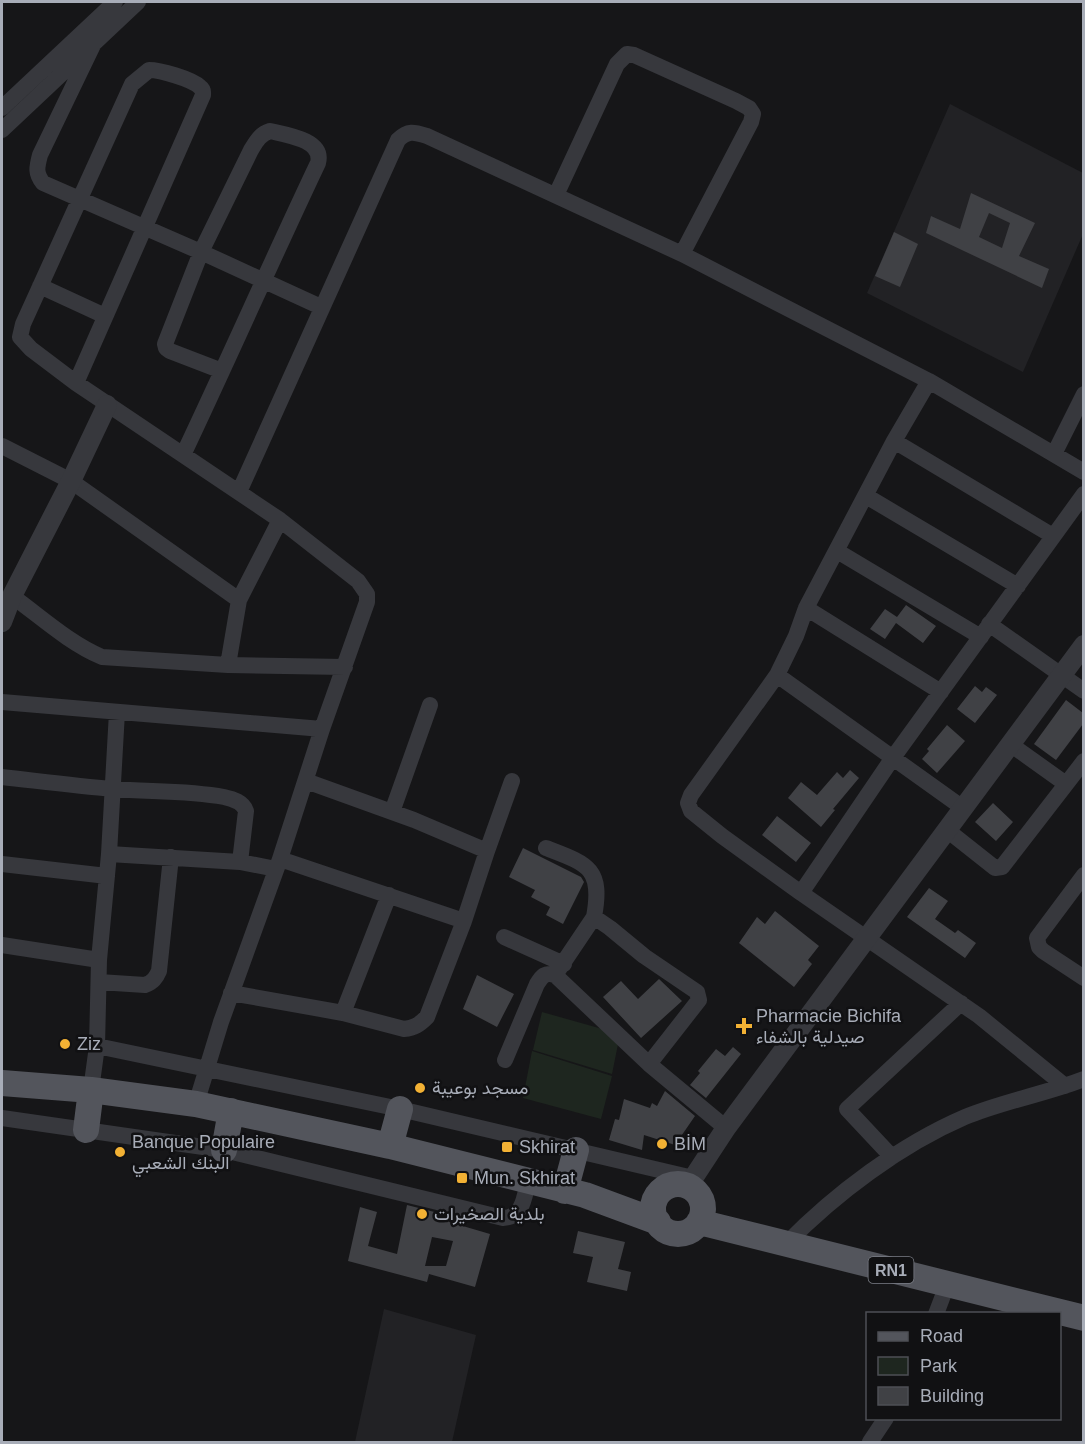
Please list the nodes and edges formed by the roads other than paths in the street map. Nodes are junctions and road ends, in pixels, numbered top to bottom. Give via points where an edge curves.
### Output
1 (116, 2) edge
2 (138, 2) edge
3 (94, 43) junction
4 (2, 108) edge
5 (2, 130) edge
6 (556, 195) junction
7 (78, 200) junction
8 (145, 228) junction
9 (201, 252) junction
10 (682, 254) junction
11 (262, 280) junction
12 (40, 286) junction
13 (321, 307) junction
14 (105, 316) junction
15 (222, 371) junction
16 (929, 381) junction
17 (76, 383) junction
18 (1083, 394) edge
19 (107, 405) junction
20 (894, 441) junction
21 (2, 446) edge
22 (1054, 454) junction
23 (183, 455) junction
24 (1083, 472) edge
25 (71, 481) junction
26 (239, 492) junction
27 (1083, 494) edge
28 (866, 496) junction
29 (280, 520) junction
30 (1053, 536) junction
31 (837, 551) junction
32 (1018, 586) junction
33 (12, 596) junction
34 (239, 600) junction
35 (806, 608) junction
36 (2, 622) edge
37 (985, 630) junction
38 (1083, 645) edge
39 (228, 665) junction
40 (345, 667) junction
41 (777, 675) junction
42 (1061, 675) junction
43 (1083, 691) edge
44 (941, 692) junction
45 (2, 702) edge
46 (430, 705) dead end
47 (117, 712) junction
48 (322, 729) junction
49 (1010, 744) junction
50 (892, 759) junction
51 (1083, 761) edge
52 (2, 777) edge
53 (306, 781) junction
54 (512, 781) dead end
55 (1066, 784) junction
56 (112, 789) junction
57 (963, 808) junction
58 (392, 812) junction
59 (947, 830) junction
60 (546, 848) dead end
61 (487, 851) junction
62 (109, 855) junction
63 (171, 857) junction
64 (240, 862) junction
65 (2, 864) edge
66 (278, 864) junction
67 (1083, 875) edge
68 (107, 876) junction
69 (801, 893) junction
70 (388, 895) junction
71 (594, 917) junction
72 (464, 921) junction
73 (504, 938) dead end
74 (868, 939) junction
75 (2, 945) edge
76 (99, 960) junction
77 (559, 969) junction
78 (1083, 978) edge
79 (99, 982) junction
80 (231, 993) junction
81 (961, 1003) junction
82 (343, 1013) junction
83 (97, 1046) junction
84 (505, 1060) dead end
85 (649, 1064) junction
86 (206, 1068) junction
87 (1083, 1079) edge
88 (2, 1083) edge
89 (1065, 1086) junction
90 (91, 1090) junction
91 (196, 1104) junction
92 (400, 1109) junction
93 (231, 1111) junction
94 (2, 1118) edge
95 (726, 1128) junction
96 (86, 1130) junction
97 (390, 1146) junction
98 (224, 1150) junction
99 (576, 1150) junction
100 (892, 1157) junction
101 (528, 1182) junction
102 (691, 1182) junction
103 (575, 1193) junction
104 (657, 1196) junction
105 (658, 1222) junction
106 (699, 1222) junction
107 (786, 1244) junction
108 (947, 1284) junction
109 (937, 1312) edge
110 (1059, 1312) edge
111 (1061, 1312) edge
112 (1083, 1318) edge
113 (885, 1420) edge
114 (870, 1443) edge

1 - 4 street
2 - 3 street
3 - 5 street
3 - 7 street via 36,167 43,183
6 - 10 street
6 - 10 street via 617,64 627,54 736,101 749,108 753,114 751,122
6 - 13 street via 427,136 411,131 403,134
7 - 8 street
7 - 8 street via 136,79 154,70 198,85 203,95
7 - 12 street
8 - 9 street
8 - 14 street
9 - 11 street
9 - 11 street via 263,133 270,131 313,145 320,156 318,163
9 - 15 street via 165,344 170,351
10 - 16 street
11 - 13 street
11 - 15 street
12 - 14 street
12 - 17 street via 20,337
13 - 26 street
14 - 17 street
15 - 23 street
16 - 20 street
16 - 22 street
17 - 19 street
18 - 22 street
19 - 23 street
19 - 25 street
20 - 28 street
20 - 30 street
21 - 25 street
22 - 24 street
23 - 26 street
25 - 33 street
25 - 34 street
26 - 29 street
27 - 30 street
28 - 31 street
28 - 32 street
29 - 34 street
29 - 40 street via 358,581 367,594
30 - 32 street
31 - 35 street
31 - 37 street
32 - 37 street
33 - 36 street
33 - 39 street via 68,638 102,657
34 - 39 street
35 - 41 street
35 - 44 street
37 - 42 street
37 - 44 street
38 - 42 street
39 - 40 street
40 - 48 street
41 - 50 street
41 - 69 street via 691,795 688,807
42 - 43 street
42 - 49 street
44 - 50 street
45 - 47 street
46 - 58 street
47 - 48 street
47 - 56 street
48 - 53 street
49 - 55 street
49 - 57 street
50 - 57 street
50 - 69 street
51 - 55 street
52 - 56 street
53 - 58 street
53 - 66 street
54 - 61 street
55 - 59 street via 1002,867 995,868
56 - 62 street
56 - 64 street via 176,791 237,801 246,811
57 - 59 street
58 - 61 street
59 - 74 street
60 - 71 street via 573,859 591,873 598,895
61 - 72 street
62 - 63 street
62 - 68 street
63 - 64 street
63 - 79 street via 156,978 145,985
64 - 66 street
65 - 68 street
66 - 70 street
66 - 80 street
67 - 78 street via 1037,938 1043,951
68 - 76 street
69 - 74 street
70 - 72 street
70 - 82 street
71 - 77 street
71 - 85 street via 699,995
72 - 82 street via 427,1017 420,1024 404,1029
73 - 77 street
74 - 81 street
74 - 95 street
75 - 76 street
76 - 79 street
77 - 84 street via 542,976
77 - 85 street
79 - 83 street
80 - 82 street
80 - 86 street
81 - 89 street
81 - 100 street via 847,1109
83 - 86 street
83 - 90 street
85 - 95 street
86 - 91 street
86 - 92 street
87 - 89 street
88 - 90 main road
89 - 100 street via 965,1117
90 - 91 main road
90 - 96 main road
91 - 93 main road
92 - 97 main road
92 - 99 street
93 - 97 main road
93 - 98 main road
94 - 96 street
95 - 102 street
96 - 98 street
97 - 101 main road
98 - 101 street via 503,1218 516,1215 521,1208
99 - 102 street
99 - 103 main road
100 - 107 street via 814,1215
101 - 103 main road
102 - 104 main road via 674,1184
102 - 106 main road via 702,1201
103 - 104 main road
103 - 105 main road
104 - 105 main road via 654,1209
105 - 106 main road via 675,1233 689,1231
106 - 107 main road, RN1
107 - 108 main road, RN1
108 - 109 street
108 - 110 main road, RN1
111 - 112 main road, RN1
113 - 114 street

